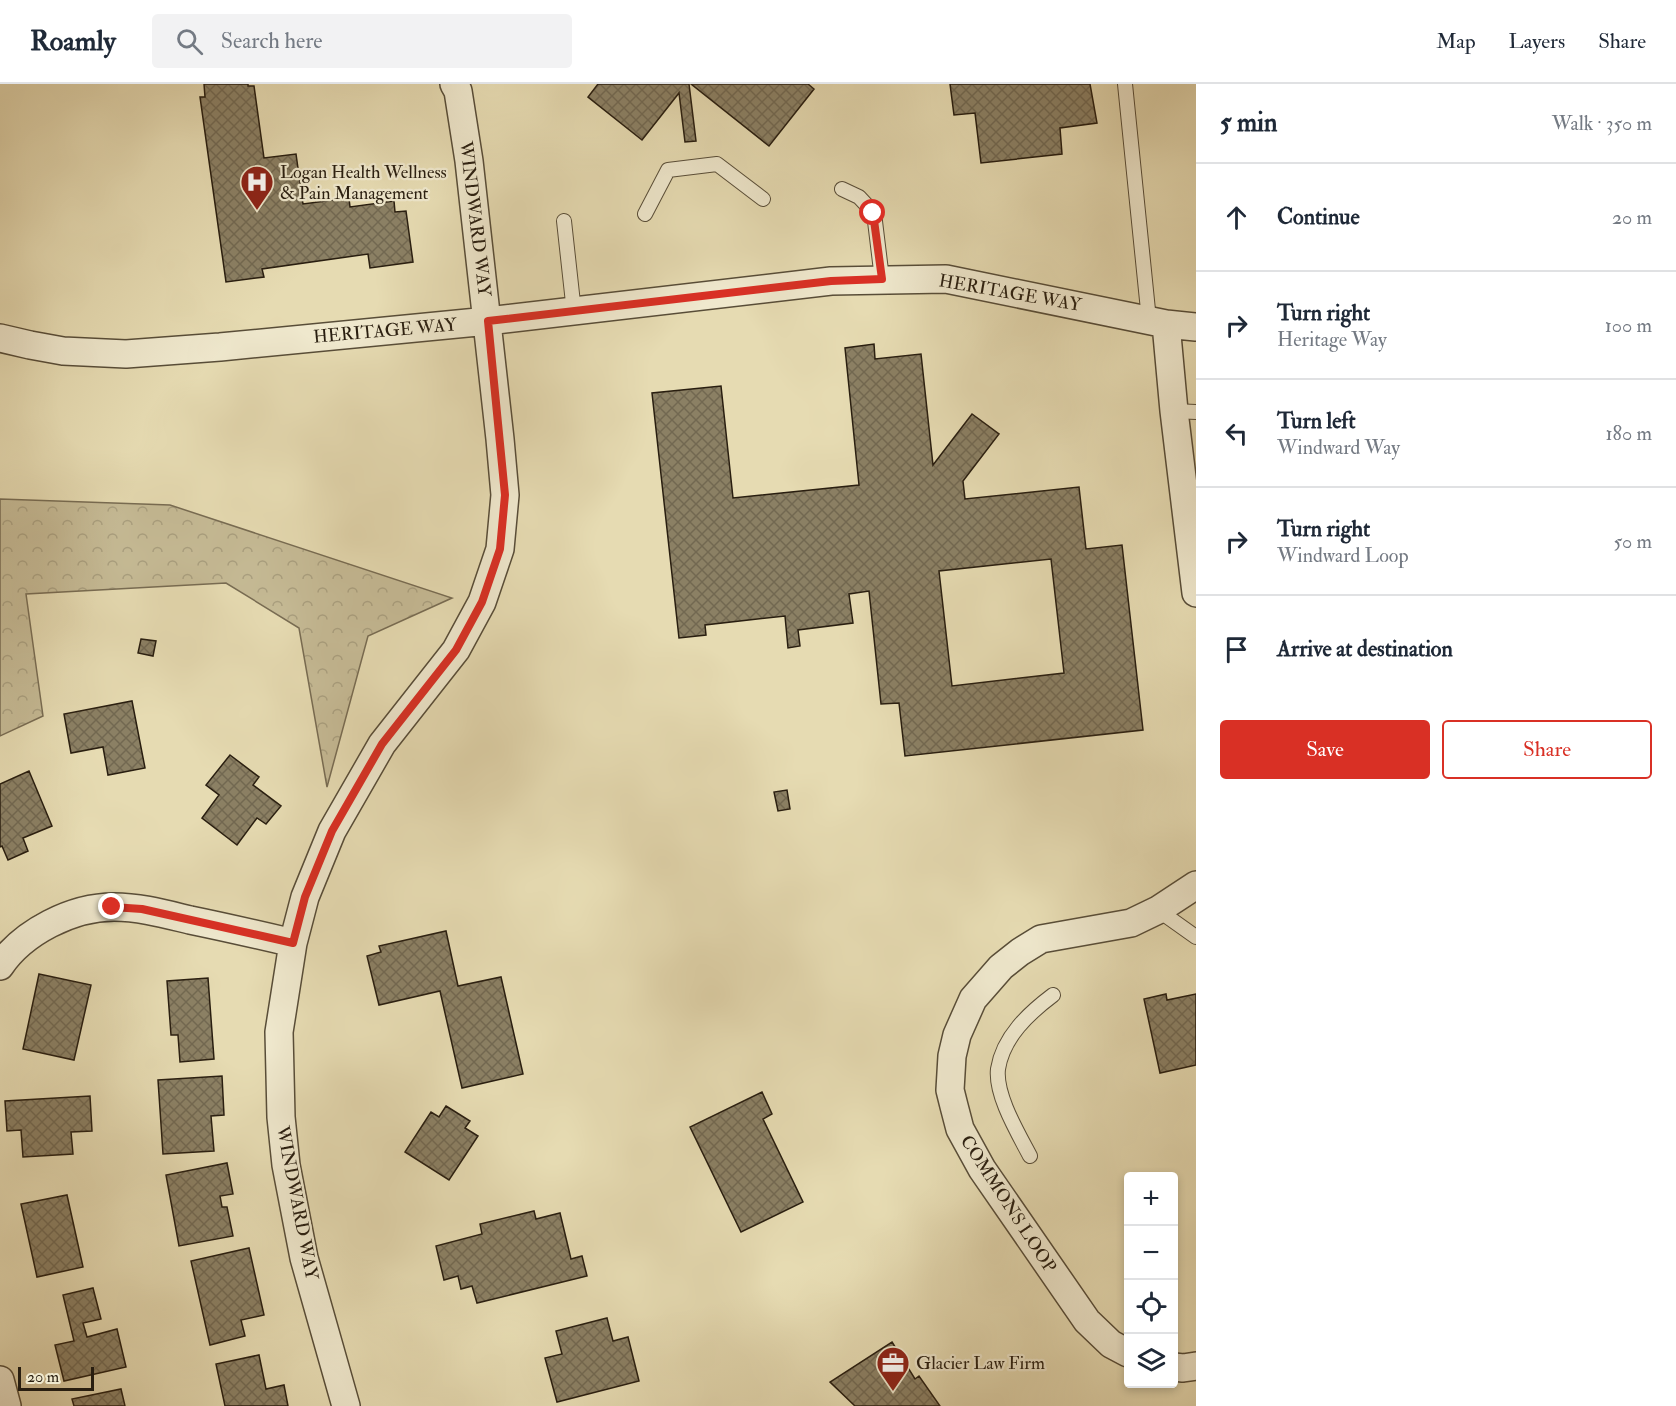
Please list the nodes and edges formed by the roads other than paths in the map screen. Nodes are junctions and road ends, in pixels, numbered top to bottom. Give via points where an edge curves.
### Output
1 (454, 84) edge
2 (1125, 84) edge
3 (842, 189) dead end
4 (763, 199) dead end
5 (645, 213) dead end
6 (564, 221) dead end
7 (882, 279) junction
8 (574, 312) junction
9 (488, 321) junction
10 (1157, 322) junction
11 (1196, 327) edge
12 (0, 338) edge
13 (1185, 411) edge
14 (1196, 587) edge
15 (1196, 885) edge
16 (1158, 910) junction
17 (1196, 938) edge
18 (293, 943) junction
19 (0, 966) edge
20 (1053, 995) dead end
21 (1030, 1156) dead end
22 (1124, 1351) edge
23 (1196, 1366) edge
24 (1178, 1368) edge
25 (0, 1380) edge
26 (7, 1406) edge
27 (346, 1406) edge

1 - 9 street, WINDWARD WAY via 469,161
2 - 10 lane
3 - 7 lane via 859,197 873,213
4 - 5 lane via 717,164 668,170
6 - 8 lane
7 - 8 street, HERITAGE WAY via 831,281
7 - 10 street, HERITAGE WAY via 946,279
8 - 9 street, HERITAGE WAY
9 - 12 street, HERITAGE WAY via 126,354 63,351
9 - 18 street, WINDWARD WAY via 505,495 500,549 482,602 456,650 382,744 332,831 305,897
10 - 11 street, HERITAGE WAY
10 - 13 street
13 - 14 street
15 - 16 street, COMMONS LOOP
16 - 17 lane
16 - 22 street, COMMONS LOOP via 1131,923 1041,939 1020,952 973,999 952,1056 950,1090 960,1130 982,1169 1087,1322
18 - 19 street via 142,909 112,907 82,911 53,921 26,938
18 - 27 street, WINDWARD WAY via 279,1032 286,1165 304,1258
20 - 21 lane via 1032,1010 1010,1037 998,1068 1004,1103
23 - 24 street
25 - 26 street

